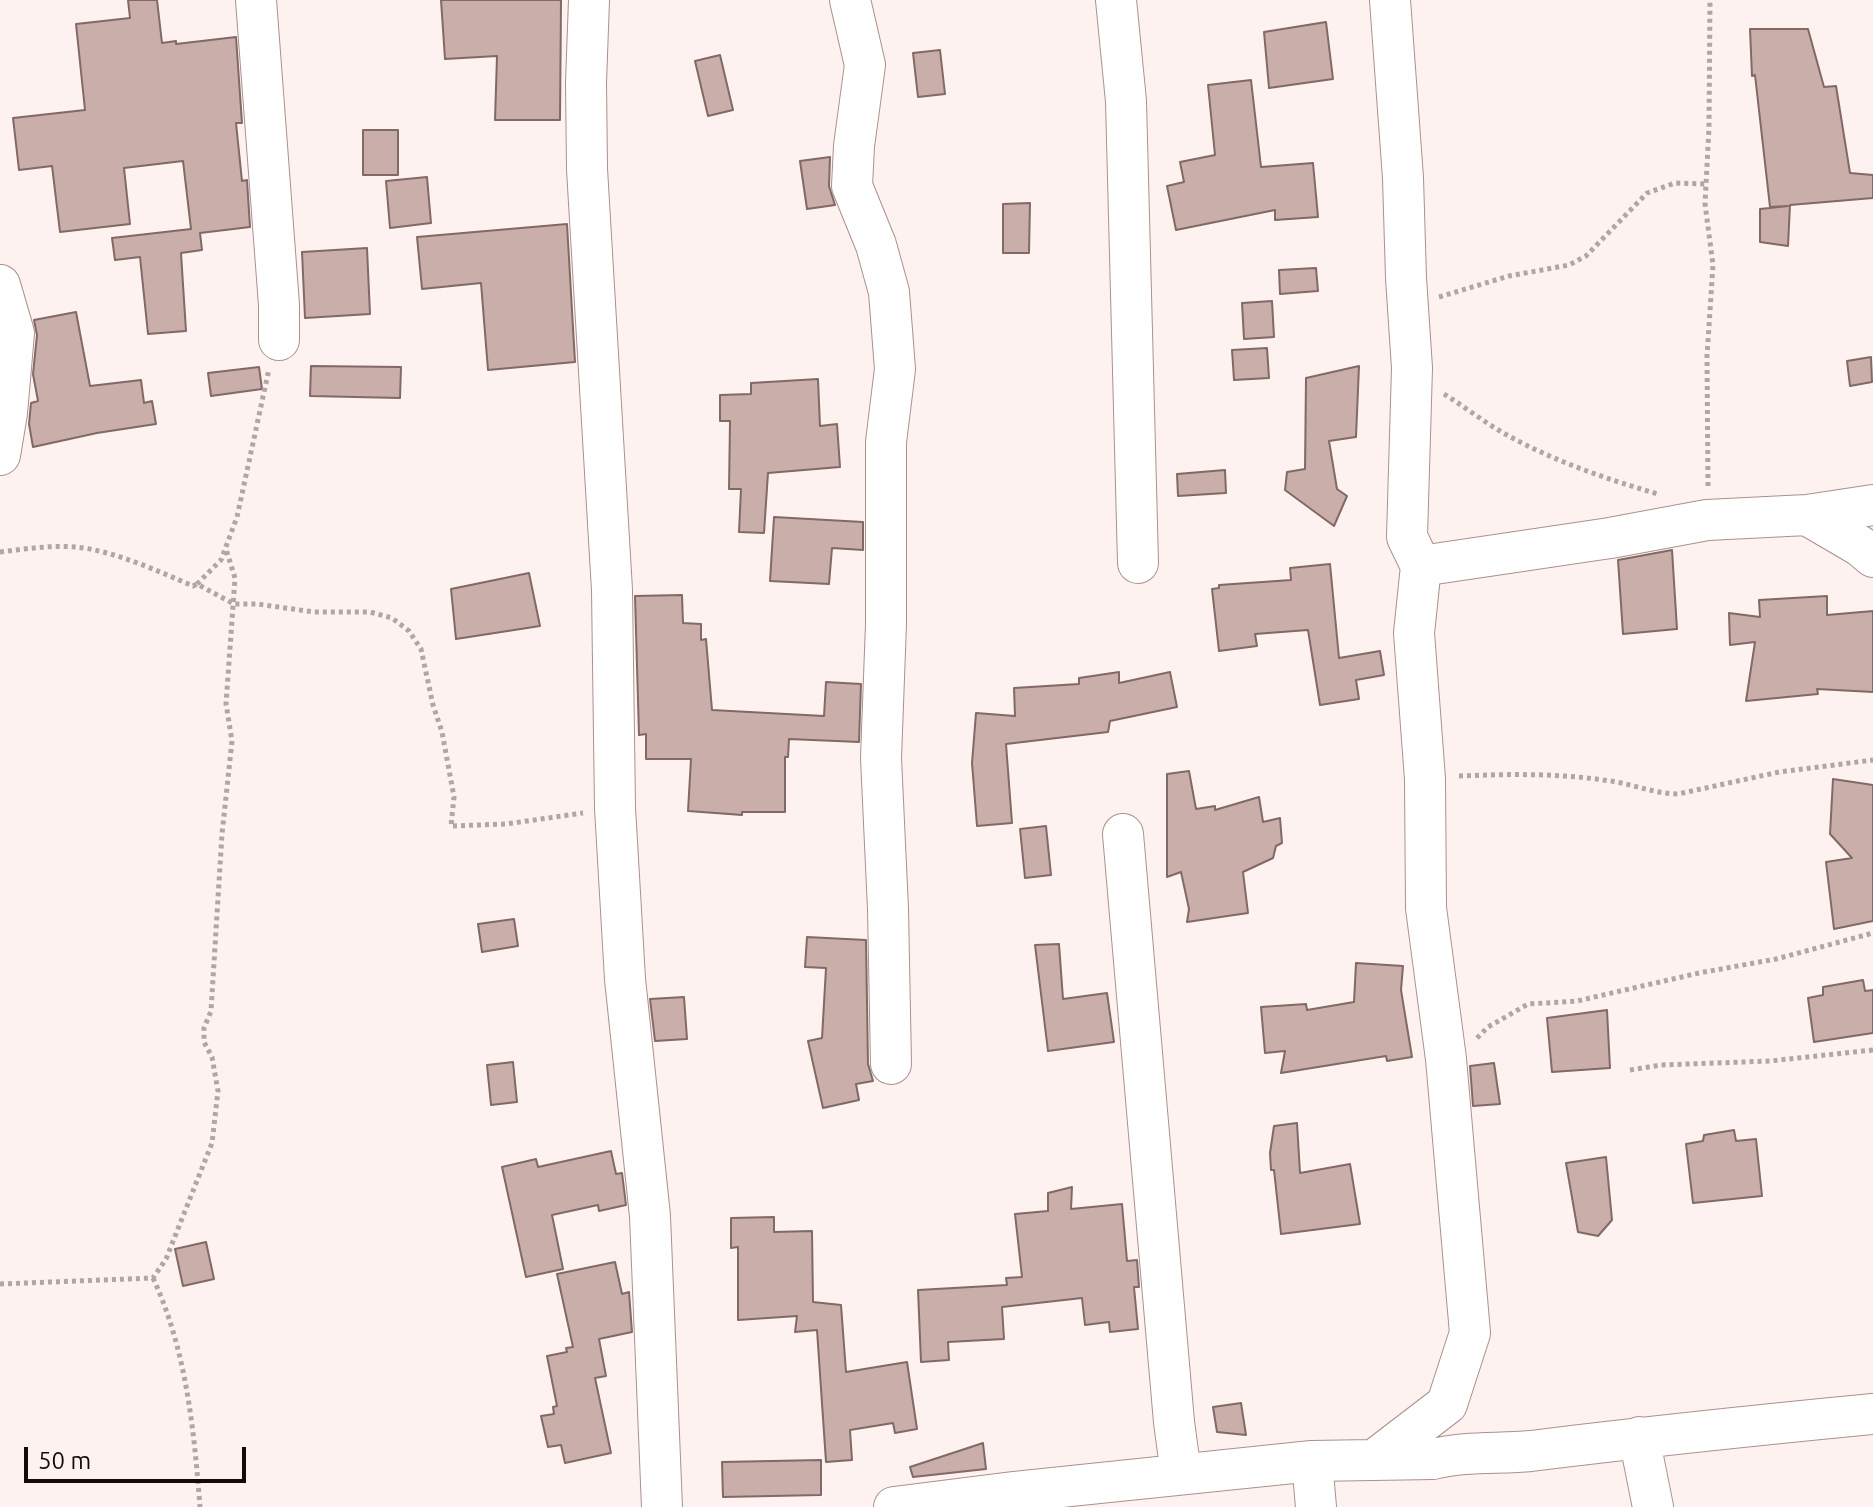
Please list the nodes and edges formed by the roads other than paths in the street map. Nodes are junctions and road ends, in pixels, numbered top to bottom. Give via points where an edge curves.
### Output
1 (256, 0) edge
2 (589, 0) edge
3 (850, 0) edge
4 (1116, 0) edge
5 (1390, 0) edge
6 (0, 285) edge
7 (279, 340) road end
8 (0, 455) edge
9 (1873, 505) edge
10 (1807, 515) junction
11 (1873, 557) edge
12 (1138, 563) dead end
13 (1421, 566) junction
14 (1123, 834) dead end
15 (891, 1064) dead end
16 (1873, 1414) edge
17 (1639, 1437) junction
18 (1374, 1460) junction
19 (1312, 1461) junction
20 (1181, 1474) junction
21 (1014, 1499) edge
22 (662, 1507) edge
23 (894, 1507) edge
24 (1316, 1507) edge
25 (1653, 1507) edge

1 - 7 street
2 - 22 street via 587,169 612,590 615,808 625,979 650,1216
3 - 15 street via 865,65 852,186 889,292 895,369 886,442 881,758
4 - 12 street via 1126,101
5 - 13 street via 1412,368 1407,537
6 - 8 street via 14,333
9 - 10 street
10 - 11 street
10 - 13 street via 1707,520
13 - 18 street via 1414,633 1425,779 1426,908 1448,1074 1470,1333 1447,1404
14 - 20 street
16 - 17 street
17 - 18 street via 1526,1451
17 - 25 street
18 - 19 street
19 - 20 street
19 - 24 street
20 - 21 street
21 - 23 street

